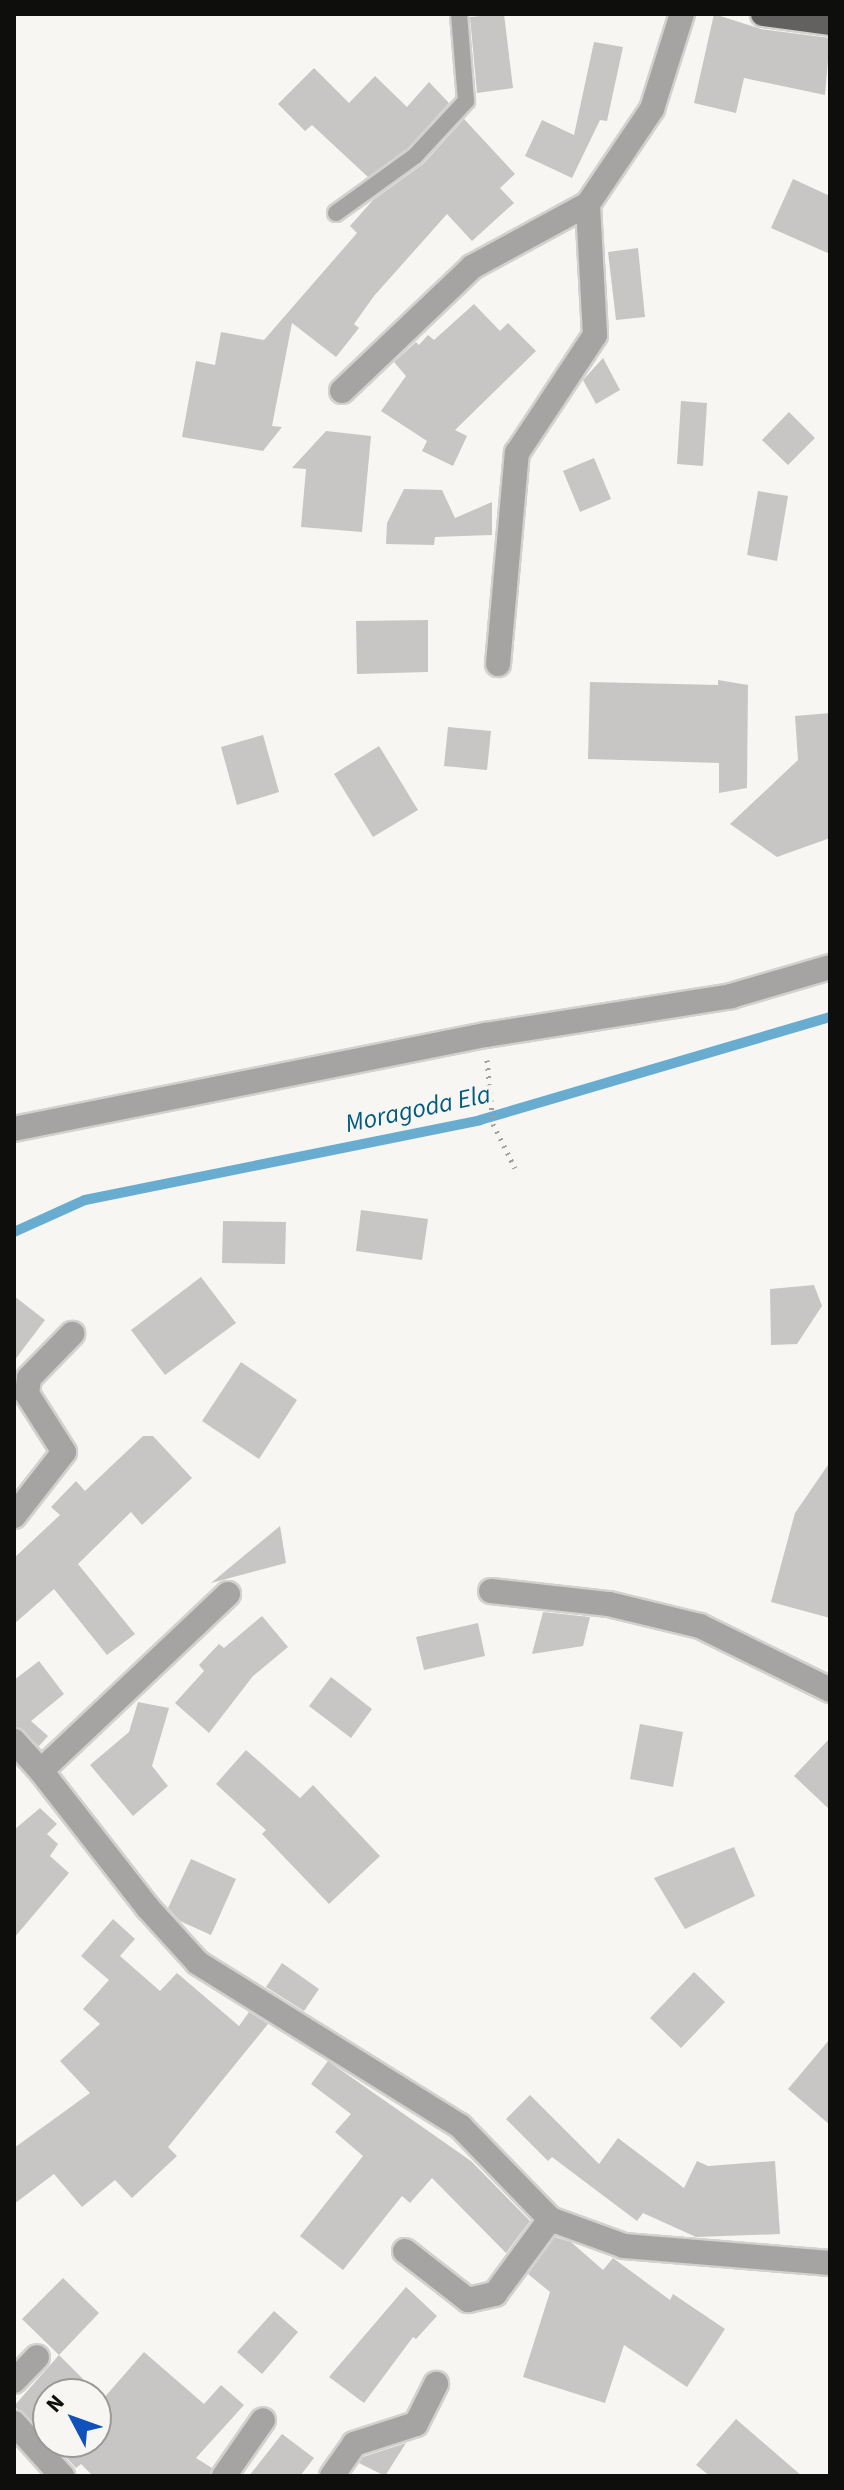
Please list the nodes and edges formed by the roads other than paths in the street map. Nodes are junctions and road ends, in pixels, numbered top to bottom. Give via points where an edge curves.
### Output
1 (459, 14) edge
2 (682, 14) edge
3 (763, 14) edge
4 (830, 23) edge
5 (588, 204) junction
6 (336, 213) dead end
7 (342, 391) dead end
8 (498, 664) dead end
9 (830, 967) edge
10 (14, 1129) edge
11 (72, 1334) dead end
12 (14, 1516) edge
13 (491, 1591) dead end
14 (228, 1594) dead end
15 (830, 1690) edge
16 (14, 1741) edge
17 (41, 1771) junction
18 (550, 2219) junction
19 (405, 2251) dead end
20 (830, 2263) edge
21 (37, 2357) dead end
22 (14, 2381) edge
23 (436, 2384) dead end
24 (263, 2420) dead end
25 (14, 2423) edge
26 (62, 2476) edge
27 (224, 2476) edge
28 (332, 2476) edge

1 - 6 lane via 466,101 415,156
2 - 5 street via 652,109
3 - 4 main road
5 - 7 street via 472,267
5 - 8 street via 595,335 517,453
9 - 10 street via 731,996 486,1035
11 - 12 street via 29,1378 27,1394 64,1452
13 - 15 street via 609,1604 700,1626
14 - 17 street
16 - 17 street
17 - 18 street via 198,1963 460,2126
18 - 19 street via 495,2294 468,2300
18 - 20 street via 624,2246
21 - 22 street
23 - 28 street via 416,2424 354,2444
24 - 27 street
25 - 26 street

